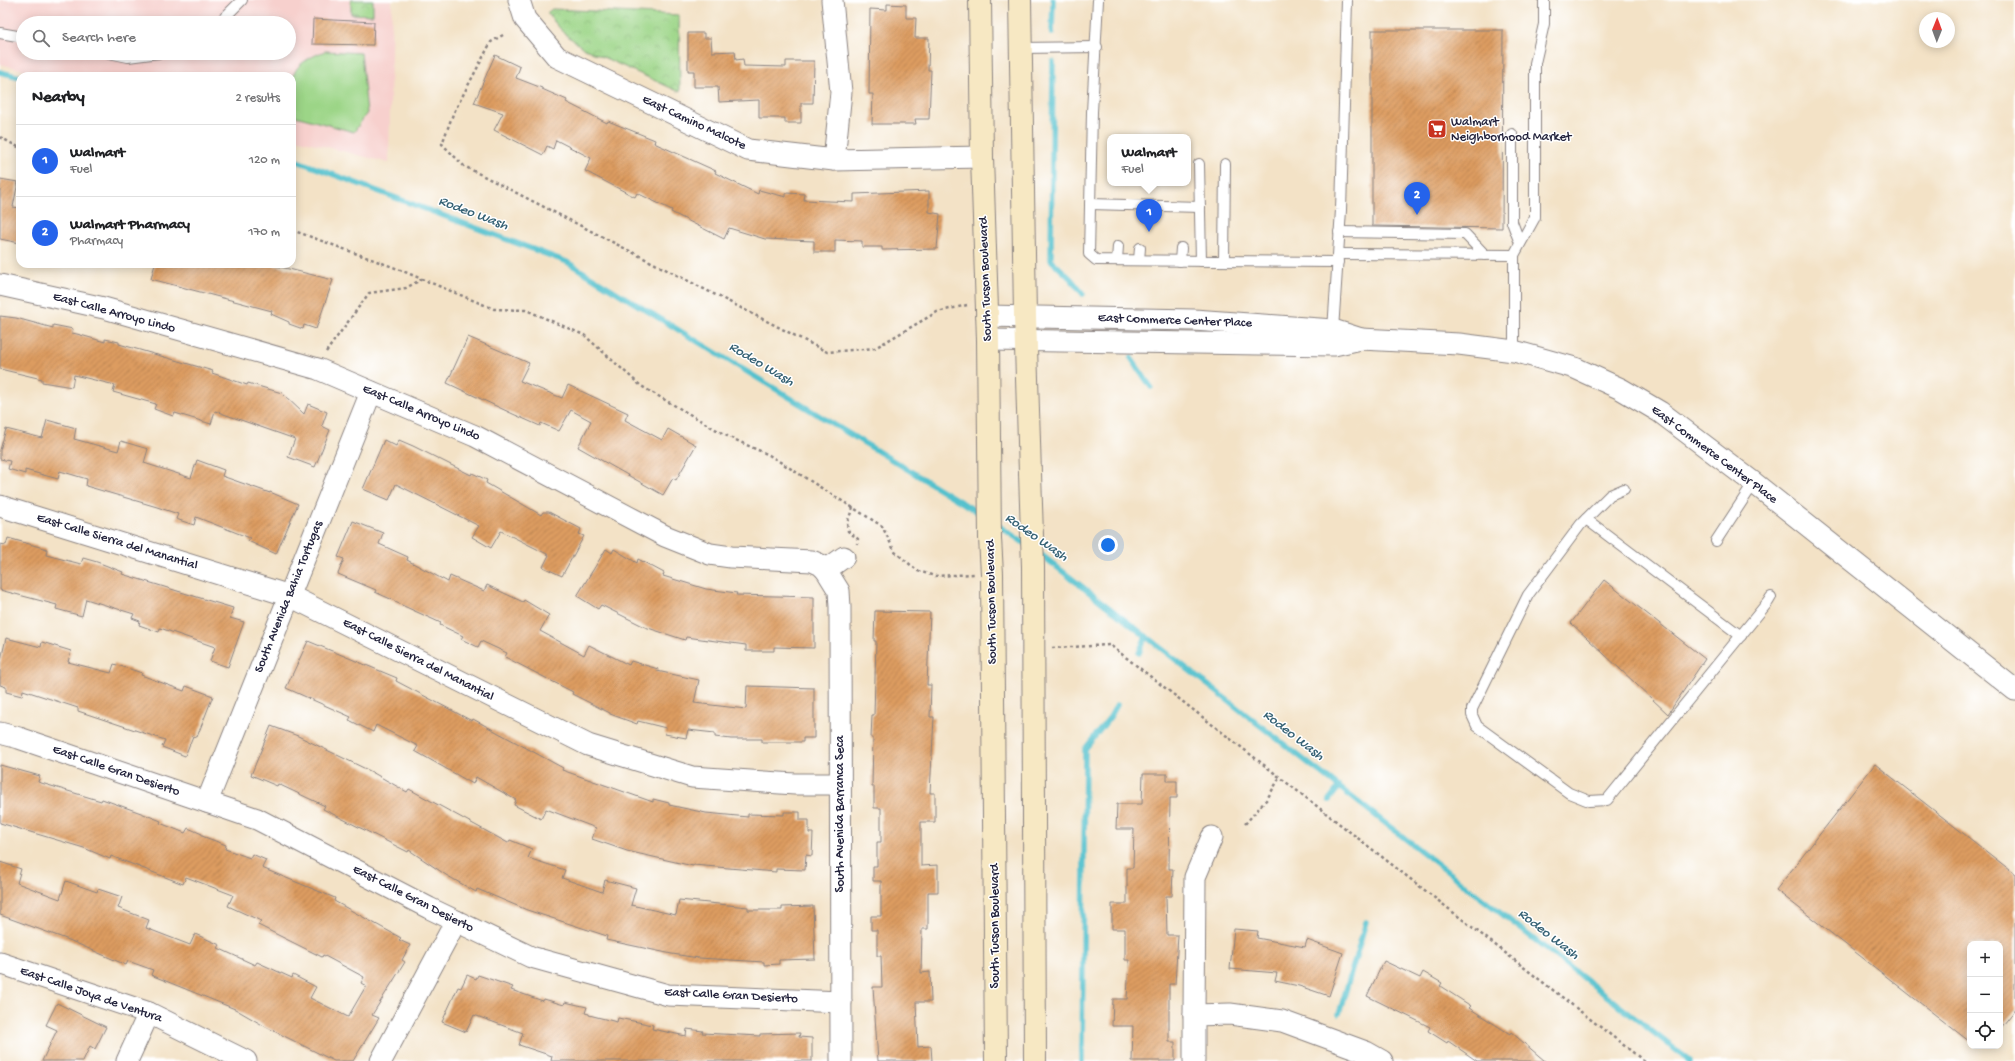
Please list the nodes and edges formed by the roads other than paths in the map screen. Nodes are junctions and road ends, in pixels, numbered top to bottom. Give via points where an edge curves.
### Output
1 (242, 0) edge
2 (519, 0) edge
3 (832, 0) edge
4 (980, 0) edge
5 (1020, 0) edge
6 (1098, 0) edge
7 (1347, 0) edge
8 (1544, 0) edge
9 (226, 16) edge
10 (0, 33) edge
11 (16, 36) edge
12 (1097, 47) junction
13 (1021, 48) junction
14 (1512, 134) dead end
15 (982, 157) junction
16 (834, 160) junction
17 (1199, 164) dead end
18 (1225, 164) dead end
19 (1090, 204) junction
20 (1120, 205) junction
21 (1181, 206) junction
22 (1200, 207) junction
23 (1119, 216) dead end
24 (1181, 217) dead end
25 (1339, 232) junction
26 (1520, 243) junction
27 (1118, 246) dead end
28 (1140, 248) dead end
29 (1180, 248) dead end
30 (1485, 255) junction
31 (1514, 255) junction
32 (1338, 258) junction
33 (1117, 260) junction
34 (1139, 260) junction
35 (1180, 261) junction
36 (1201, 261) junction
37 (1224, 261) junction
38 (0, 285) edge
39 (987, 316) junction
40 (1025, 316) junction
41 (1334, 330) junction
42 (988, 340) junction
43 (1361, 340) junction
44 (1027, 341) junction
45 (1514, 351) junction
46 (371, 392) junction
47 (1754, 483) junction
48 (1624, 489) dead end
49 (0, 506) edge
50 (1586, 519) junction
51 (1716, 541) dead end
52 (844, 557) road end
53 (826, 570) junction
54 (290, 596) junction
55 (1770, 597) dead end
56 (1741, 636) junction
57 (2015, 690) edge
58 (0, 734) edge
59 (840, 784) junction
60 (207, 802) junction
61 (1212, 837) dead end
62 (456, 921) junction
63 (0, 963) edge
64 (841, 1002) junction
65 (149, 1013) junction
66 (1194, 1015) junction
67 (127, 1061) edge
68 (246, 1061) edge
69 (381, 1061) edge
70 (841, 1061) edge
71 (996, 1061) edge
72 (1035, 1061) edge
73 (1194, 1061) edge
74 (1382, 1061) edge

1 - 9 lane
2 - 16 street, East Camino Malcote via 525,19 557,57 748,150
3 - 16 street via 841,92
4 - 15 main road, South Tucson Boulevard
5 - 13 main road
6 - 12 lane
7 - 25 lane
8 - 26 lane via 1544,24 1535,63 1535,216
10 - 11 lane
12 - 13 lane
12 - 19 lane via 1092,112
13 - 40 main road
14 - 26 lane via 1512,222
15 - 16 street, East Camino Malcote
15 - 39 main road, South Tucson Boulevard
17 - 22 lane
18 - 37 lane
19 - 20 lane
19 - 33 lane via 1090,254 1096,260
20 - 21 lane via 1142,210
20 - 23 lane
21 - 22 lane
21 - 24 lane
22 - 36 lane
25 - 30 lane via 1465,234
25 - 32 lane
26 - 31 lane
27 - 33 lane
28 - 34 lane
29 - 35 lane
30 - 31 lane
30 - 32 lane
31 - 45 lane
32 - 37 lane
32 - 41 lane
33 - 34 lane
34 - 35 lane
35 - 36 lane
36 - 37 lane
38 - 46 street, East Calle Arroyo Lindo via 104,308 318,369
39 - 40 street, East Commerce Center Place
39 - 42 main road, South Tucson Boulevard
40 - 41 street, East Commerce Center Place via 1194,320
40 - 44 main road
41 - 43 street, East Commerce Center Place
42 - 44 street, East Commerce Center Place
42 - 71 main road, South Tucson Boulevard
43 - 44 street, East Commerce Center Place via 1334,346
43 - 45 street, East Commerce Center Place via 1459,344
44 - 72 main road via 1033,567
45 - 47 street, East Commerce Center Place via 1575,368 1621,389 1660,412
46 - 53 street, East Calle Arroyo Lindo via 475,436 665,536 710,554 812,561
46 - 54 street, South Avenida Bahia Tortugas
47 - 51 lane
47 - 57 street, East Commerce Center Place
48 - 50 lane via 1610,495
49 - 54 street, East Calle Sierra del Manantial
50 - 56 lane
50 - 56 lane via 1528,595 1515,619 1512,630 1472,709 1477,726 1569,793 1589,801 1607,800
52 - 53 street
53 - 59 street, South Avenida Barranca Seca via 839,591
54 - 59 street, East Calle Sierra del Manantial via 588,745 692,777 795,784
54 - 60 street, South Avenida Bahia Tortugas
55 - 56 lane
58 - 60 street, East Calle Gran Desierto via 19,738
59 - 64 street, South Avenida Barranca Seca
60 - 62 street, East Calle Gran Desierto via 257,819
61 - 66 street via 1195,877
62 - 64 street, East Calle Gran Desierto via 531,957 668,995
62 - 69 street
63 - 65 street, East Calle Joya de Ventura
64 - 70 street, South Avenida Barranca Seca
65 - 67 street
65 - 68 street, East Calle Joya de Ventura
66 - 73 street
66 - 74 street via 1230,1014 1282,1021 1366,1052

